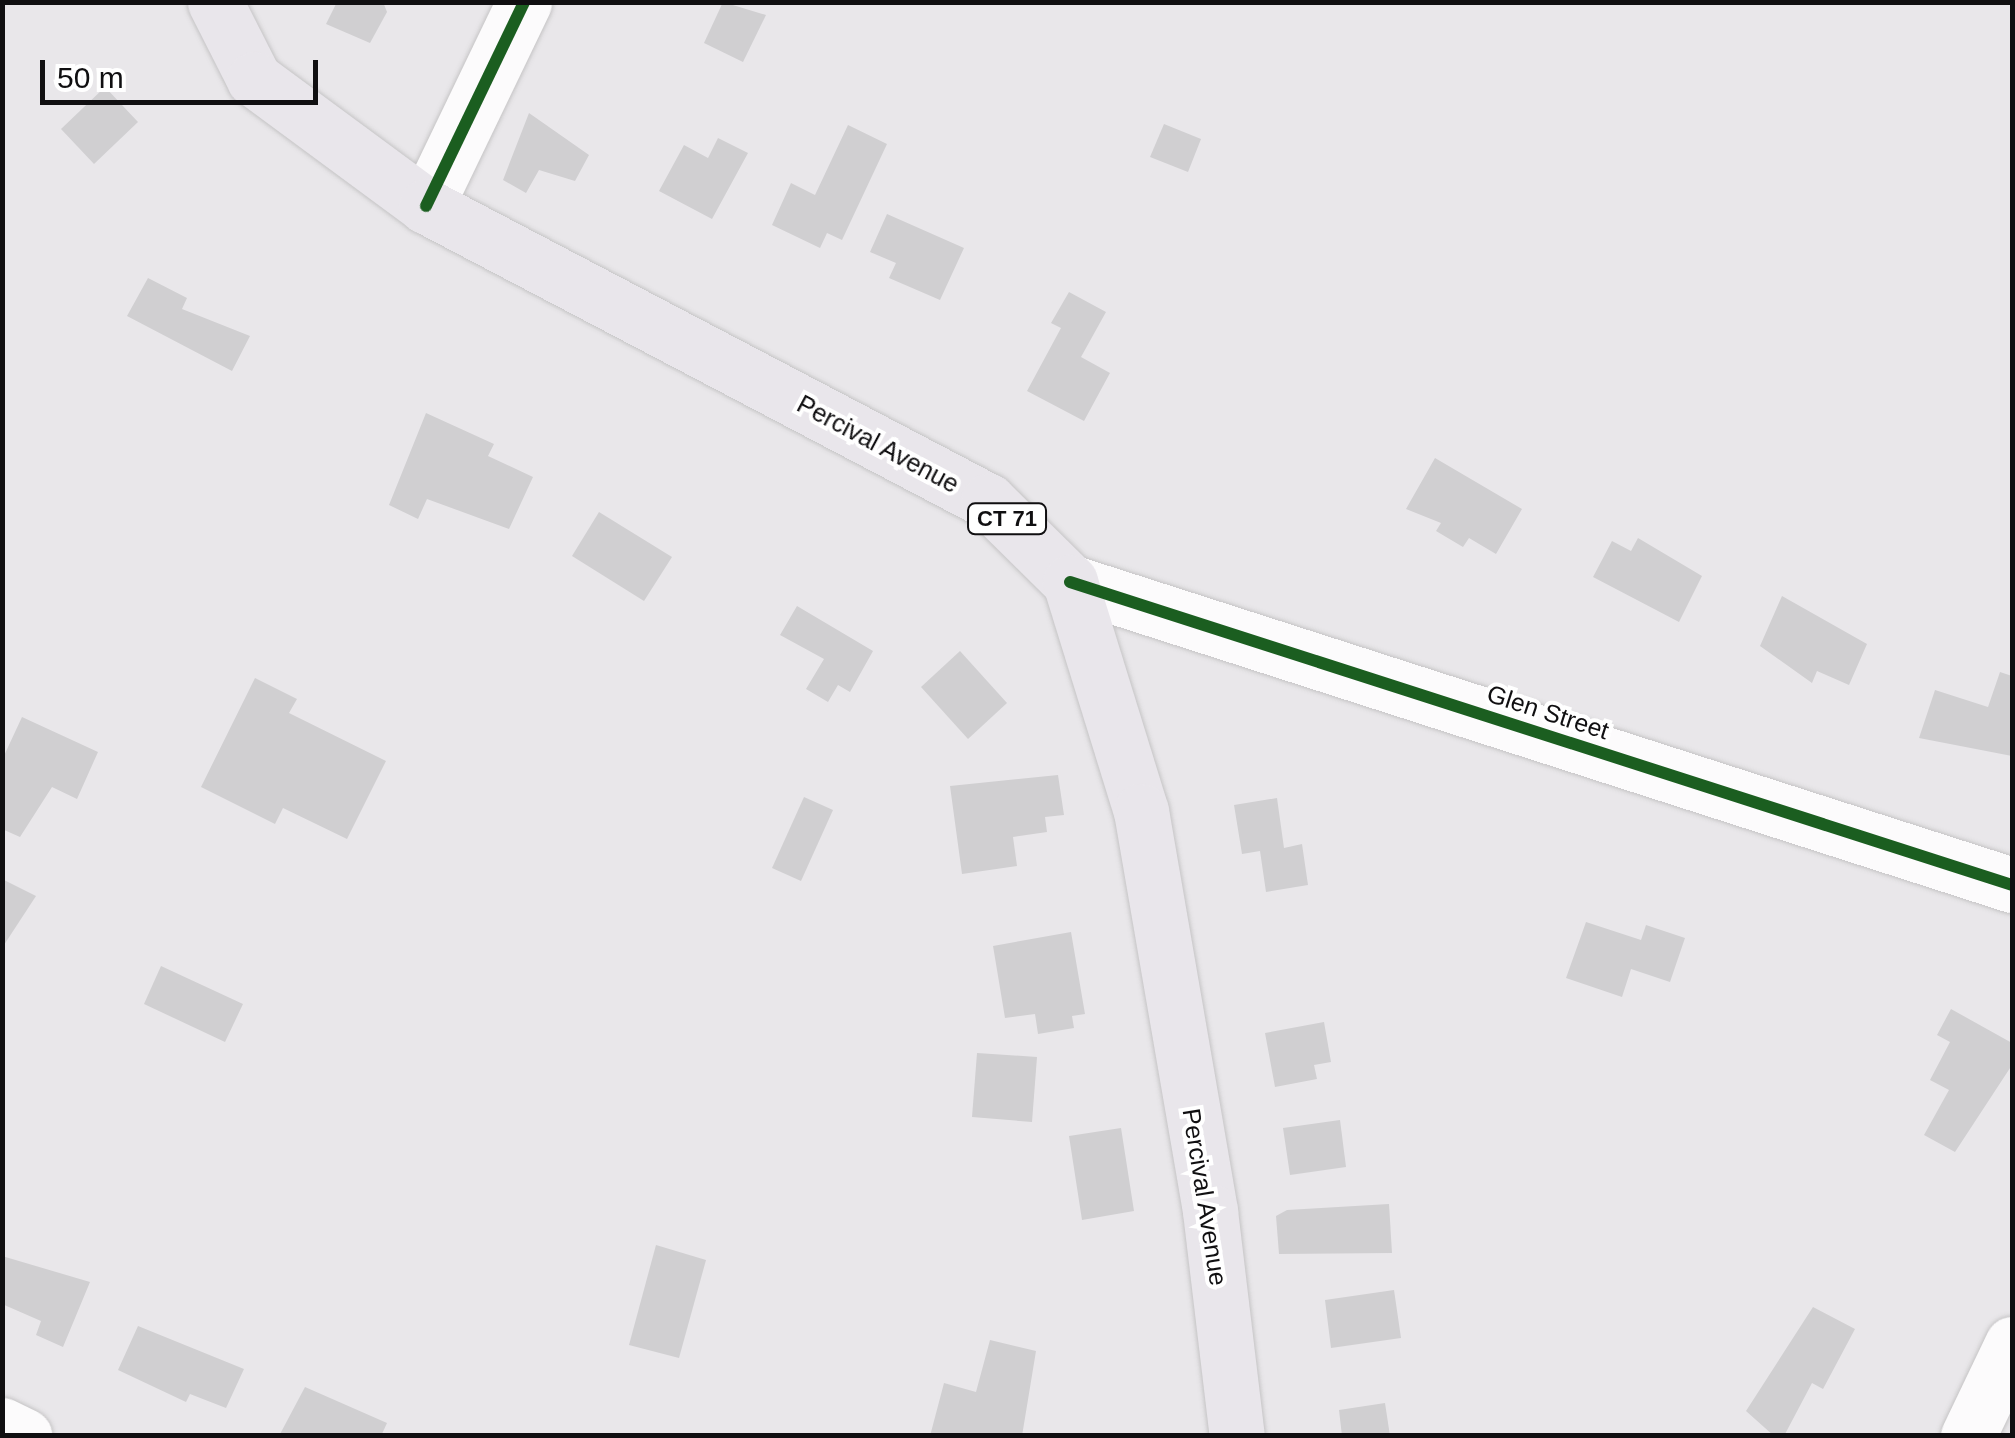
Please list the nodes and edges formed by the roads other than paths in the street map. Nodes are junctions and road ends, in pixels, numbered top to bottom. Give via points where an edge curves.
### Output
1 (214, 2) edge
2 (524, 2) edge
3 (426, 206) junction
4 (1070, 582) junction
5 (2012, 885) edge
6 (2012, 1344) edge
7 (2, 1425) edge
8 (26, 1436) edge
9 (1237, 1436) edge
10 (1968, 1436) edge

1 - 3 main road, Percival Avenue / CT 71 via 254,79
2 - 3 street
3 - 4 main road, Percival Avenue / CT 71 via 988,501
4 - 5 street, Glen Street
4 - 9 main road, Percival Avenue / CT 71 via 1141,811 1210,1211
6 - 10 street
7 - 8 street

